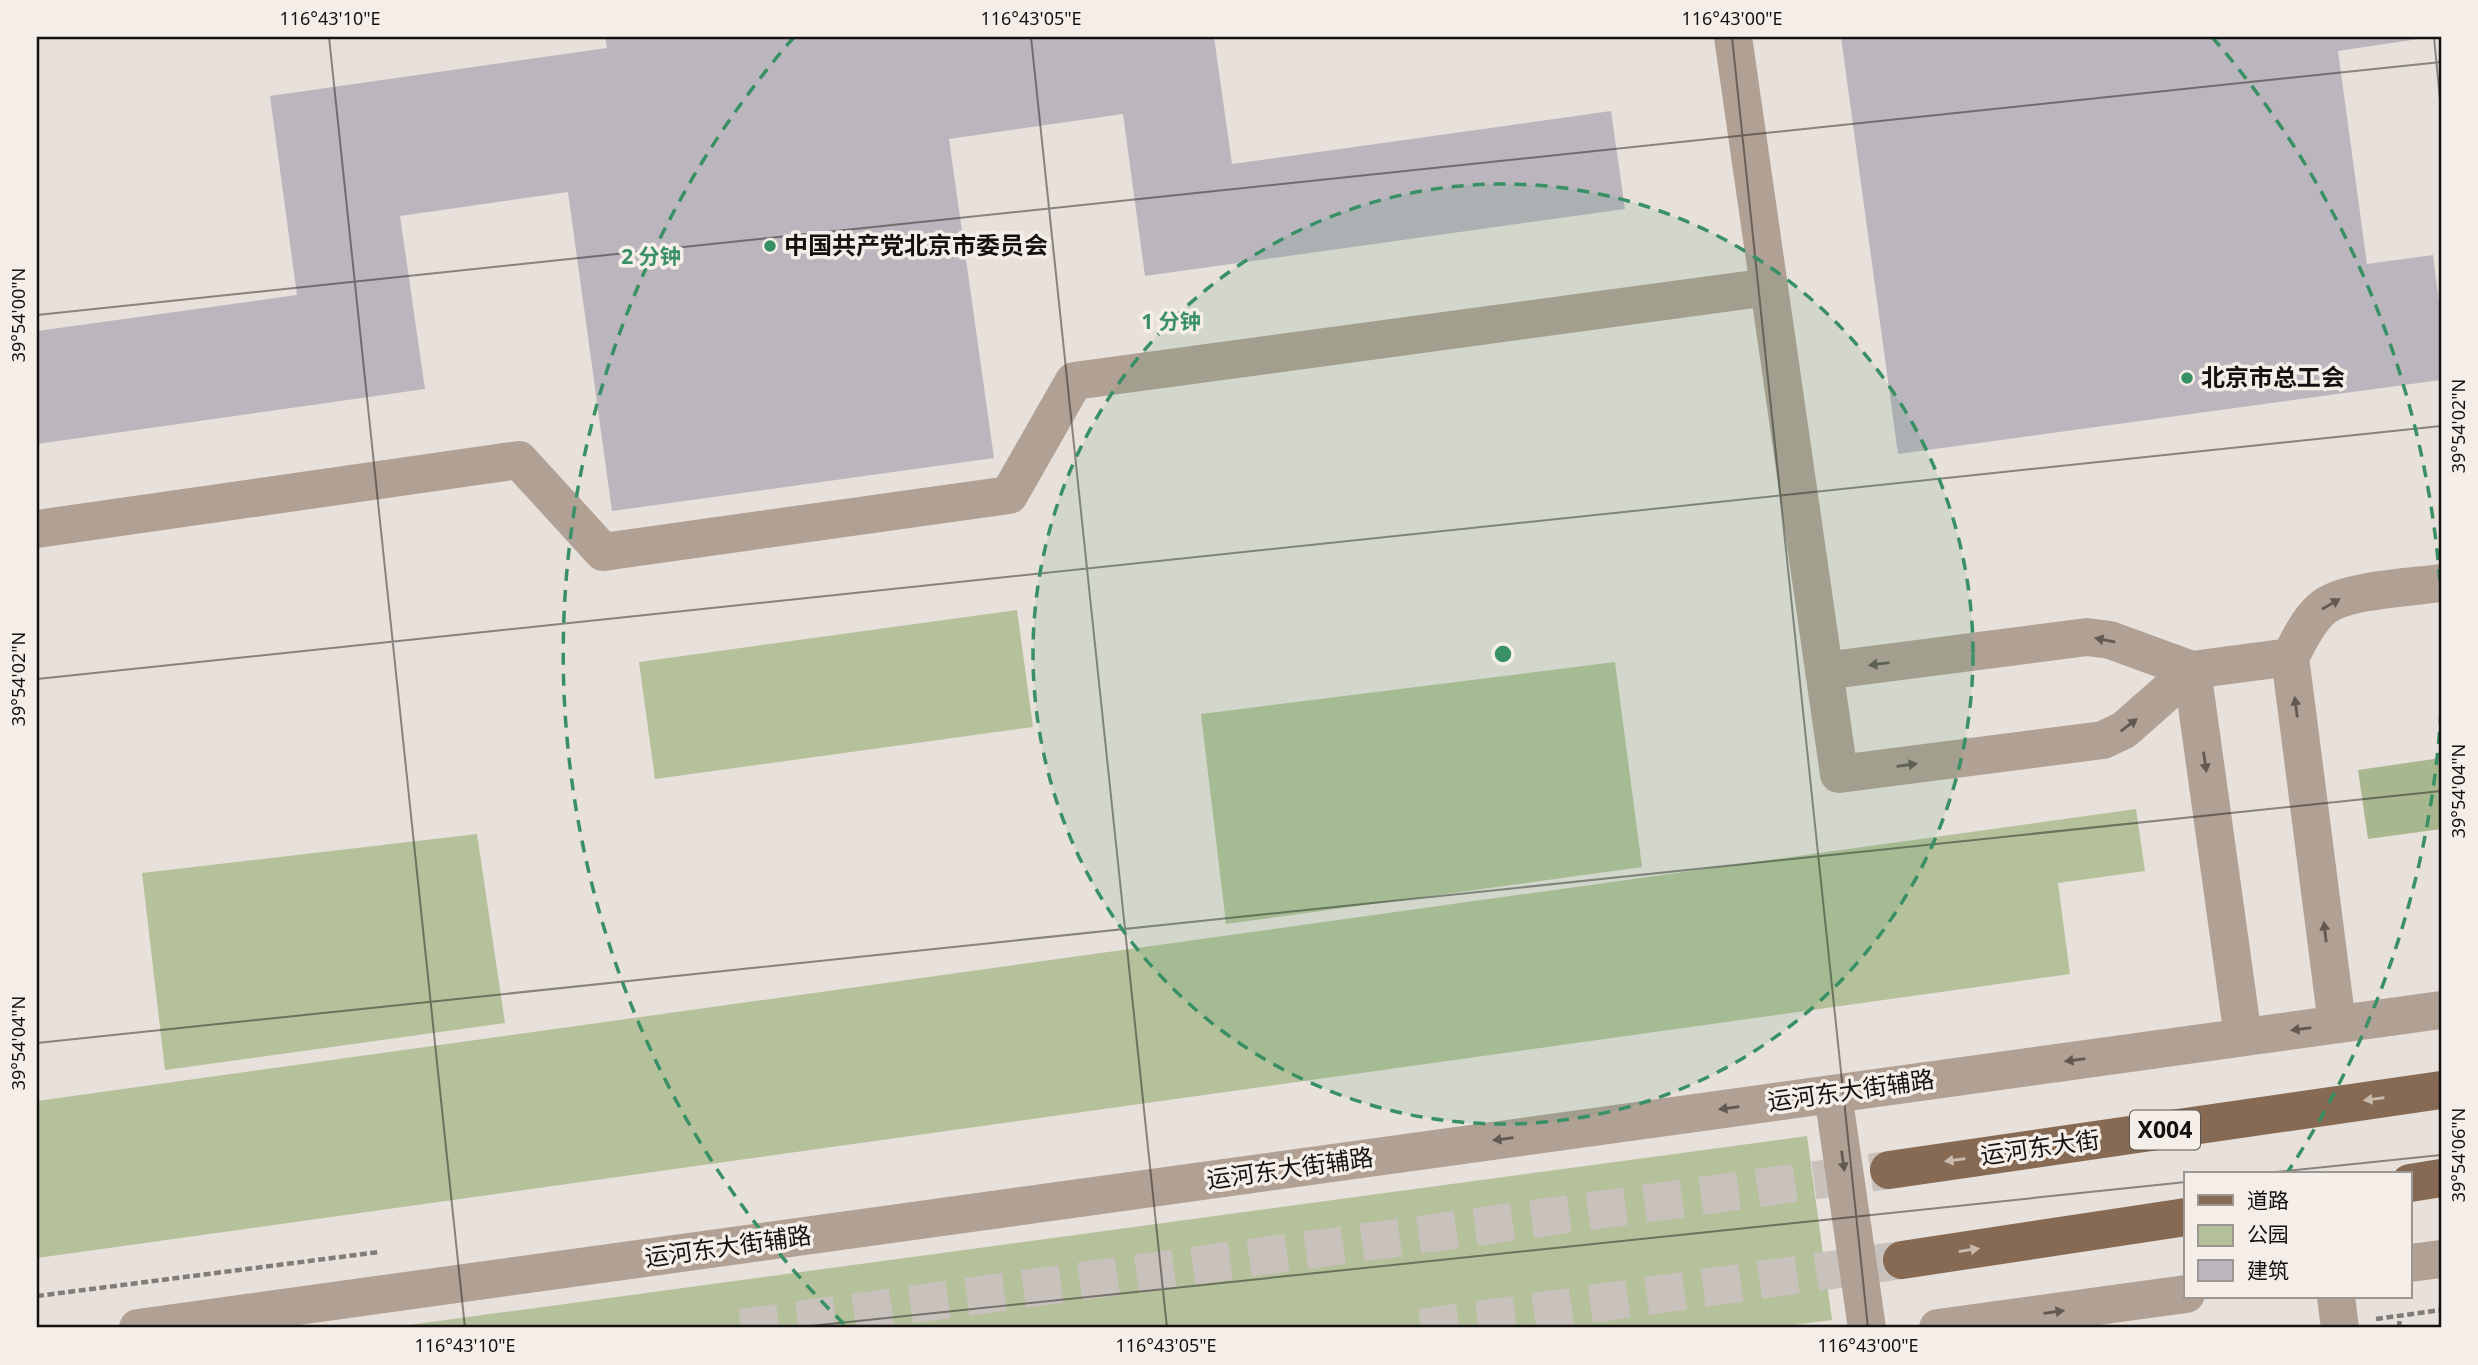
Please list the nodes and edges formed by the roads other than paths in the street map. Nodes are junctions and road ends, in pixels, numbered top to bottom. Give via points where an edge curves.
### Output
1 (1733, 37) edge
2 (1769, 288) junction
3 (37, 528) edge
4 (2441, 583) edge
5 (2290, 657) junction
6 (2192, 670) junction
7 (1824, 671) junction
8 (2441, 1010) edge
9 (2337, 1024) junction
10 (2243, 1037) junction
11 (2441, 1090) edge
12 (1833, 1094) junction
13 (1889, 1170) tunnel mouth
14 (2441, 1178) edge
15 (2412, 1183) edge
16 (2184, 1217) edge
17 (2441, 1259) edge
18 (1902, 1260) tunnel mouth
19 (2412, 1263) edge
20 (2184, 1294) edge
21 (2336, 1298) edge
22 (138, 1328) edge
23 (1867, 1328) edge
24 (1938, 1328) edge
25 (2340, 1328) edge

1 - 2 street
2 - 3 street via 1074,382 1009,495 603,552 519,460
2 - 7 street
5 -> 4 street via 2323,608 2344,597
5 - 6 street
9 -> 5 street
6 -> 7 street via 2109,640 2087,637
7 -> 6 street via 1839,774 2103,740 2124,730
6 -> 10 street
8 - 9 street, 运河东大街辅路
9 -> 10 street, 运河东大街辅路
10 -> 12 street, 运河东大街辅路
11 -> 13 main road, 运河东大街 / X004
12 -> 22 street, 运河东大街辅路
12 -> 23 street
14 - 15 main road
18 -> 16 main road
17 - 19 street
24 -> 20 street
21 - 25 street

